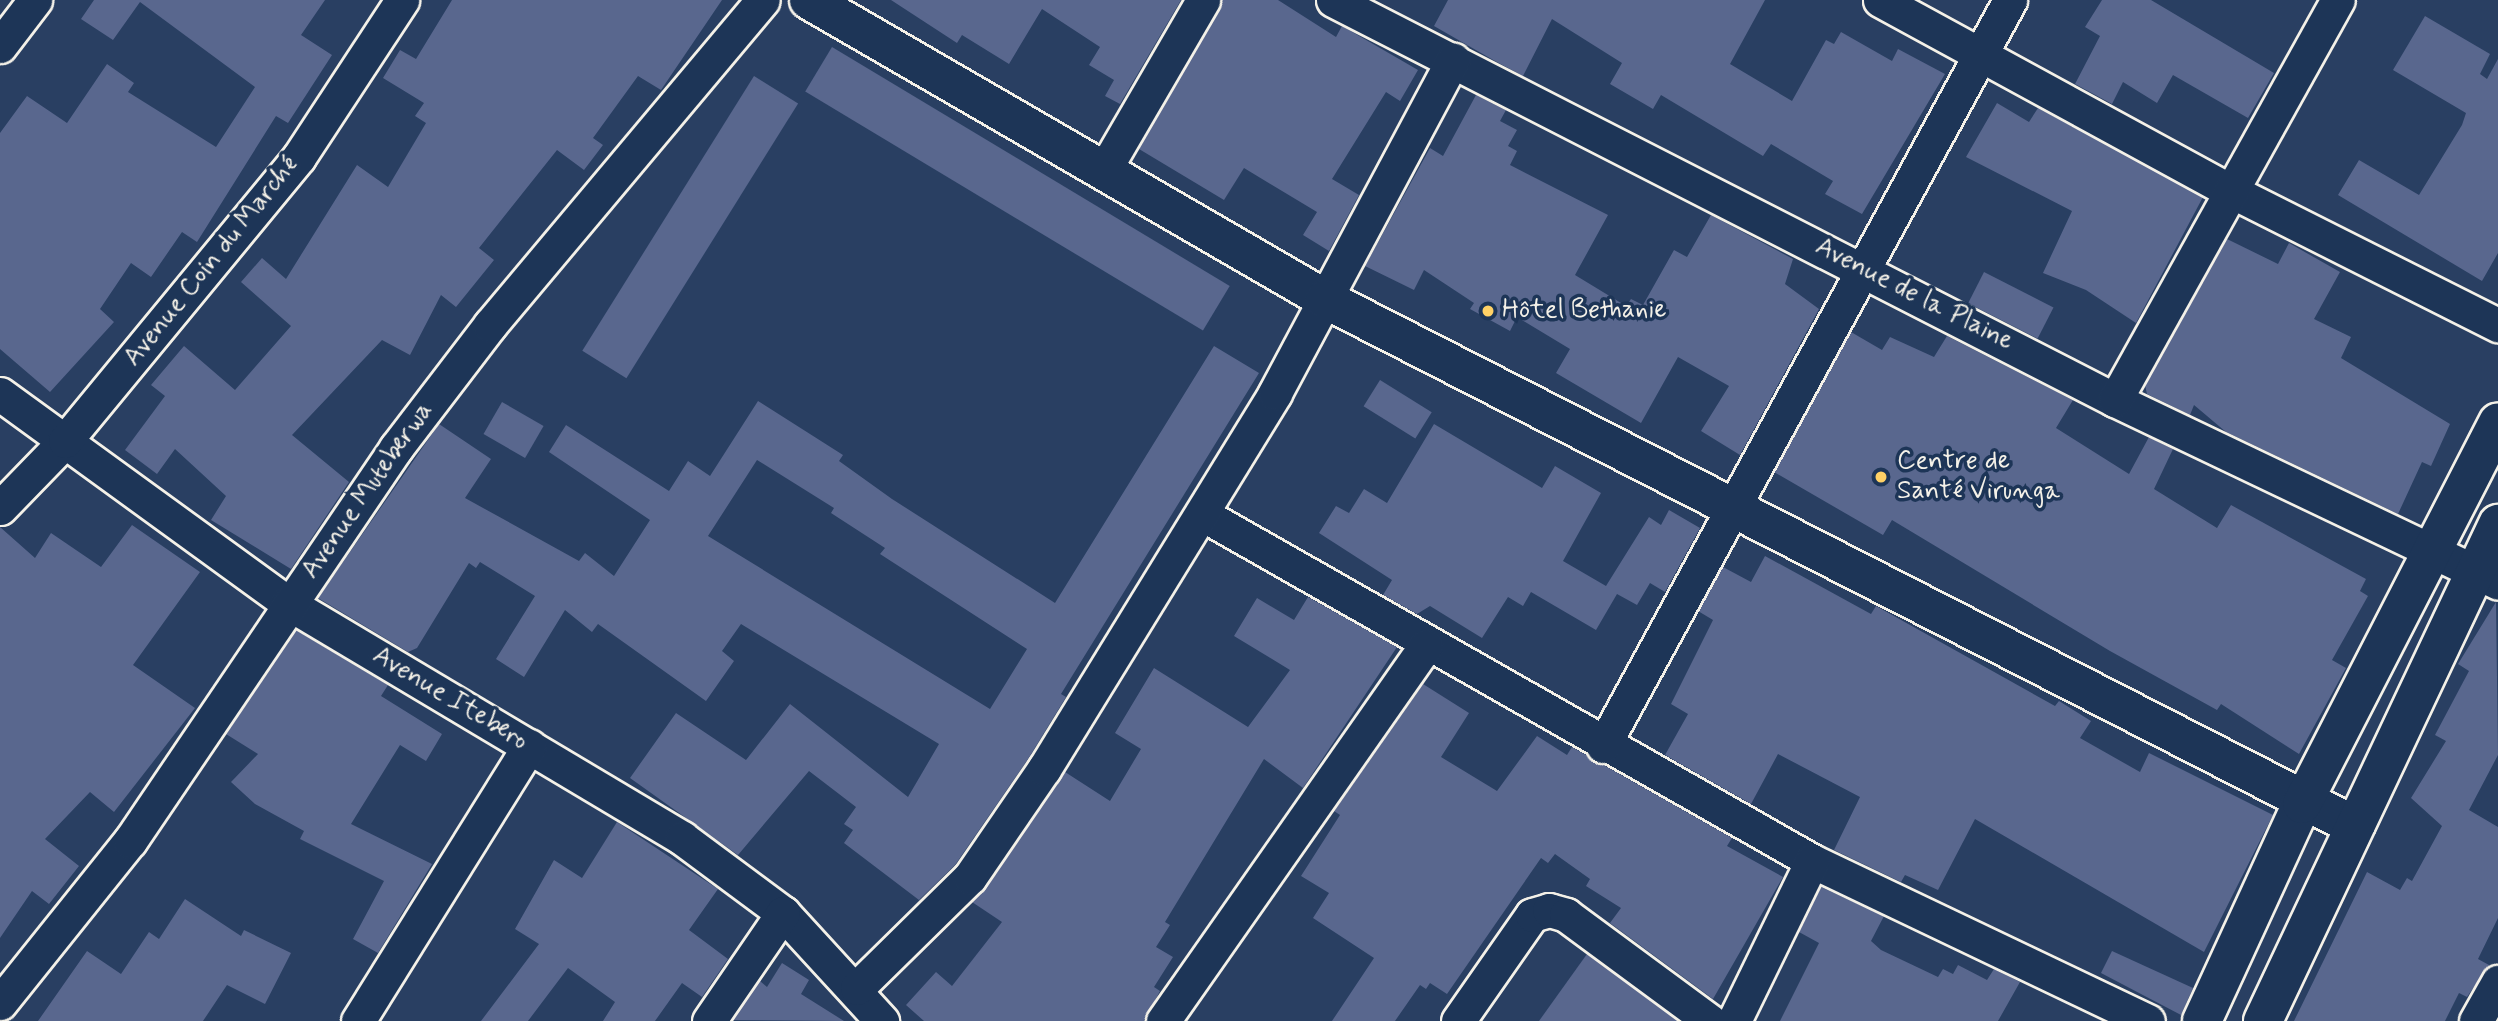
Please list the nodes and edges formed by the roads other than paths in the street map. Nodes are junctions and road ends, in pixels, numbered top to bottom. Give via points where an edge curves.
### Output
1 (35, 0) edge
2 (402, 0) edge
3 (763, 0) edge
4 (809, 0) edge
5 (1203, 0) edge
6 (1333, 0) edge
7 (1880, 0) edge
8 (2010, 0) edge
9 (2338, 0) edge
10 (0, 46) edge
11 (1982, 52) junction
12 (1453, 60) junction
13 (1103, 172) junction
14 (2231, 191) junction
15 (1864, 269) junction
16 (1325, 299) junction
17 (2498, 325) edge
18 (0, 394) edge
19 (2115, 400) junction
20 (2498, 422) edge
21 (65, 441) junction
22 (0, 508) edge
23 (1734, 508) junction
24 (1202, 514) junction
25 (2498, 524) edge
26 (2432, 557) junction
27 (2486, 578) edge
28 (288, 603) junction
29 (1426, 646) junction
30 (529, 746) junction
31 (1603, 746) junction
32 (2302, 804) junction
33 (2355, 827) junction
34 (1812, 861) junction
35 (783, 913) junction
36 (2498, 982) edge
37 (857, 988) junction
38 (0, 1003) edge
39 (358, 1021) edge
40 (709, 1021) edge
41 (883, 1021) edge
42 (1163, 1021) edge
43 (1458, 1021) edge
44 (1710, 1021) edge
45 (1734, 1021) edge
46 (2148, 1021) edge
47 (2202, 1021) edge
48 (2263, 1021) edge
49 (2476, 1021) edge

1 - 10 street
2 - 21 street, Avenue Coin du Marché via 299,157
3 - 28 street, Avenue Muteberwa via 490,325
4 - 13 street
5 - 13 street
6 - 12 street, Avenue de la Plaine
7 - 11 street
8 - 11 street
9 - 14 street
11 - 14 street
11 - 15 street
12 - 15 street, Avenue de la Plaine
12 - 16 street
13 - 16 street
14 - 17 street
14 - 19 street
15 - 19 street, Avenue de la Plaine
15 - 23 street
16 - 23 street
16 - 24 street
18 - 21 street, Avenue Itebero
19 - 26 street, Avenue de la Plaine
20 - 26 street
21 - 22 street, Avenue Coin du Marché
21 - 28 street, Avenue Itebero via 160,516
23 - 31 street
23 - 32 street
24 - 29 street
24 - 37 street via 999,839 970,877
25 - 27 street
26 - 27 street, Avenue de la Plaine
26 - 32 street
27 - 33 street
28 - 30 street, Avenue Itebero
28 - 38 street, Avenue Muteberwa via 130,841
29 - 31 street
29 - 42 street
30 - 35 street, Avenue Itebero via 634,806
30 - 39 street
31 - 34 street
32 - 33 street
32 - 47 street
33 - 48 street
34 - 45 street
34 - 46 street
35 - 37 street, Avenue Itebero
35 - 40 street
36 - 49 street
37 - 41 street, Avenue Itebero
43 - 44 street via 1532,915 1566,915

